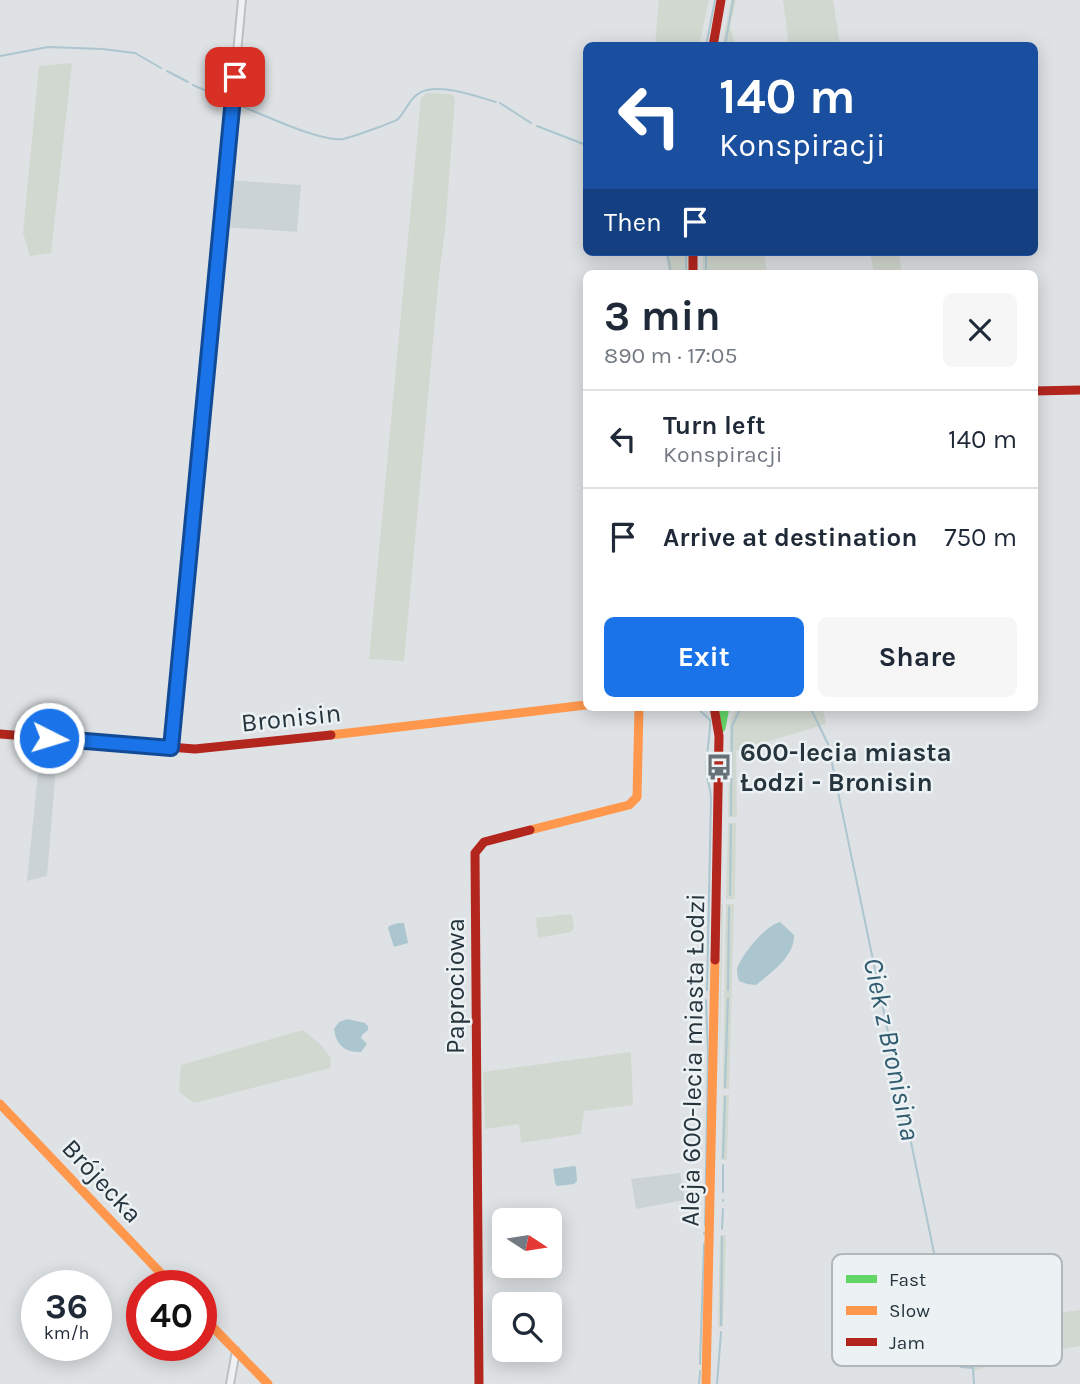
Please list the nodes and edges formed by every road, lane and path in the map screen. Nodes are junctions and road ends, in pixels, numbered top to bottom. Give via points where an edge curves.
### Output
1 (242, 0) edge
2 (721, 0) edge
3 (714, 42) edge
4 (1080, 390) edge
5 (1038, 391) edge
6 (583, 705) edge
7 (639, 711) edge
8 (715, 711) edge
9 (723, 711) edge
10 (0, 734) edge
11 (719, 736) junction
12 (171, 748) junction
13 (0, 1104) edge
14 (158, 1270) edge
15 (217, 1331) edge
16 (236, 1351) junction
17 (230, 1384) edge
18 (268, 1384) edge
19 (479, 1384) edge
20 (706, 1384) edge

1 - 12 street
2 - 3 street
4 - 5 street
6 - 12 street, Bronisin via 374,731
7 - 19 street, Paprociowa via 638,790 629,805 484,842 475,853
8 - 11 street, Aleja 600-lecia miasta Łodzi
9 - 11 street, Aleja 600-lecia miasta Łodzi
10 - 12 street, Bronisin
11 - 20 street, Aleja 600-lecia miasta Łodzi
13 - 14 street, Brójecka
15 - 16 street
16 - 17 street
16 - 18 street

